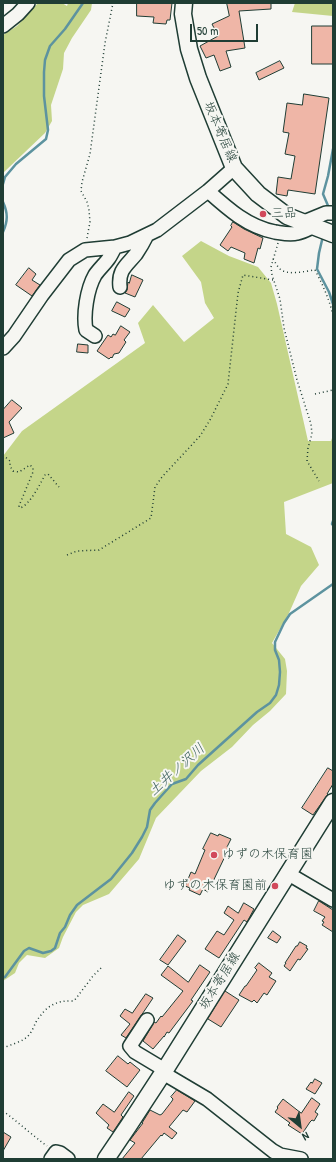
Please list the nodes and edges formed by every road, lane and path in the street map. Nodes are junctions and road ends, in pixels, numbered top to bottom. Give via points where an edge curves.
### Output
1 (28, 3) edge
2 (113, 3) edge
3 (184, 3) edge
4 (3, 26) edge
5 (234, 168) junction
6 (208, 191) junction
7 (333, 213) edge
8 (309, 224) junction
9 (280, 233) junction
10 (333, 234) edge
11 (148, 235) junction
12 (115, 247) junction
13 (85, 250) junction
14 (273, 259) junction
15 (273, 280) junction
16 (120, 287) dead end
17 (333, 315) edge
18 (95, 336) dead end
19 (3, 348) edge
20 (333, 390) edge
21 (315, 394) dead end
22 (3, 455) edge
23 (319, 481) dead end
24 (59, 487) dead end
25 (67, 555) dead end
26 (333, 802) edge
27 (288, 873) junction
28 (333, 900) edge
29 (100, 968) dead end
30 (147, 1020) dead end
31 (3, 1048) edge
32 (164, 1072) junction
33 (3, 1111) edge
34 (53, 1156) edge
35 (68, 1159) edge
36 (106, 1159) edge
37 (301, 1159) edge

1 - 4 street
2 - 13 path via 90,154 82,182 81,191 87,202 90,222
3 - 5 main road, 坂本寄居線 via 183,14 189,49
5 - 6 street
5 - 8 main road, 坂本寄居線 via 258,194 287,216
6 - 9 street via 232,212 251,224
6 - 11 street
7 - 8 street via 326,213
8 - 9 street via 304,231 295,234
8 - 10 main road, 坂本寄居線
9 - 14 path
11 - 12 street
11 - 16 street via 136,254 121,270
12 - 13 street
12 - 18 street via 92,283 86,306 86,330
13 - 19 street via 69,260
14 - 15 path
14 - 17 path via 284,272 315,270 324,287
15 - 23 path via 280,300 297,380 311,424 312,434 307,461
15 - 25 path via 243,275 238,293 228,384 200,436 155,488 151,518 99,550 78,551
20 - 21 path
22 - 24 path via 10,461 13,471 18,472 30,465 33,468 20,508 28,502 45,475 51,476
26 - 27 main road, 坂本寄居線
27 - 28 street
27 - 32 main road, 坂本寄居線
29 - 31 path via 74,1001 54,1003 41,1015 29,1036
30 - 32 street via 130,1046
32 - 36 main road, 坂本寄居線
32 - 37 street via 207,1099 280,1156
33 - 34 path via 34,1136
34 - 35 street via 60,1154

